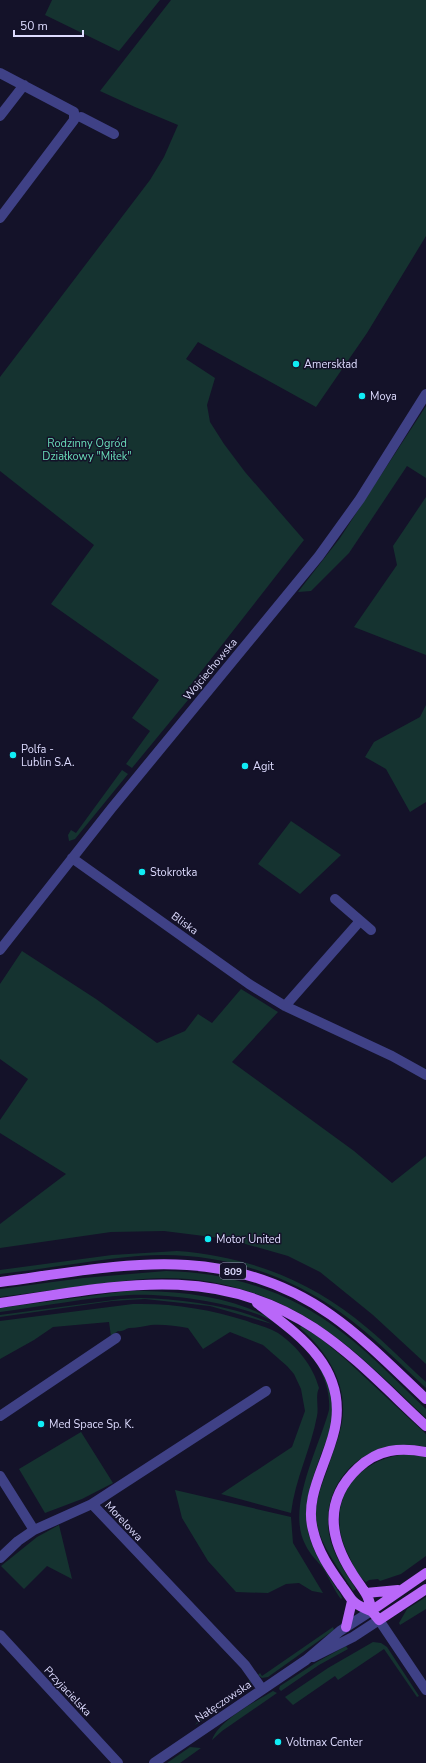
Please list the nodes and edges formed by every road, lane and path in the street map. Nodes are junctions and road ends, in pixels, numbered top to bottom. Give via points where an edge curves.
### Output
1 (0, 73) edge
2 (24, 85) junction
3 (0, 116) edge
4 (77, 118) junction
5 (114, 134) dead end
6 (0, 218) edge
7 (426, 394) edge
8 (72, 858) junction
9 (335, 899) dead end
10 (360, 921) junction
11 (371, 930) dead end
12 (0, 950) edge
13 (285, 1006) junction
14 (426, 1073) edge
15 (0, 1282) edge
16 (249, 1297) junction
17 (0, 1303) edge
18 (116, 1338) dead end
19 (266, 1391) dead end
20 (426, 1398) edge
21 (0, 1416) edge
22 (426, 1426) edge
23 (426, 1452) edge
24 (0, 1476) edge
25 (92, 1504) junction
26 (34, 1530) junction
27 (0, 1558) edge
28 (426, 1572) edge
29 (426, 1589) edge
30 (400, 1590) junction
31 (366, 1593) junction
32 (352, 1601) junction
33 (370, 1611) junction
34 (379, 1620) junction
35 (346, 1627) junction
36 (0, 1635) edge
37 (306, 1660) junction
38 (262, 1689) junction
39 (426, 1690) edge
40 (118, 1763) edge
41 (154, 1763) edge

1 - 2 street
2 - 3 street
2 - 4 street via 72,110
4 - 5 street
4 - 6 street
7 - 8 street, Wojciechowska via 360,499 324,549
8 - 12 street, Wojciechowska
8 - 13 street, Bliska via 249,984
9 - 10 street
10 - 11 street
10 - 13 street
13 - 14 street, Bliska
15 - 20 main road, 809 via 151,1264 190,1264 236,1272 279,1287 330,1314 364,1341
16 - 17 main road, 809 via 208,1287 163,1283
16 - 22 main road, 809 via 293,1316 328,1338
16 - 32 main road via 301,1336 317,1355 334,1385 336,1427 315,1487 311,1517 314,1536 322,1556
18 - 21 street
19 - 25 street, Morelowa
23 - 31 main road via 400,1449 376,1455 353,1473 339,1494 334,1517 335,1537 341,1554
24 - 26 street
25 - 26 street
25 - 38 street, Morelowa via 245,1665
26 - 27 street
28 - 30 main road, Nałęczowska
29 - 34 main road, Nałęczowska
30 - 31 main road
30 - 33 main road, Nałęczowska
31 - 33 main road
32 - 33 main road
32 - 35 main road
33 - 34 main road
33 - 35 street, Nałęczowska
34 - 37 street, Nałęczowska via 353,1637
34 - 39 street
35 - 37 street, Nałęczowska via 322,1644
36 - 40 street, Przyjacielska
37 - 38 street, Nałęczowska
38 - 41 street, Nałęczowska

